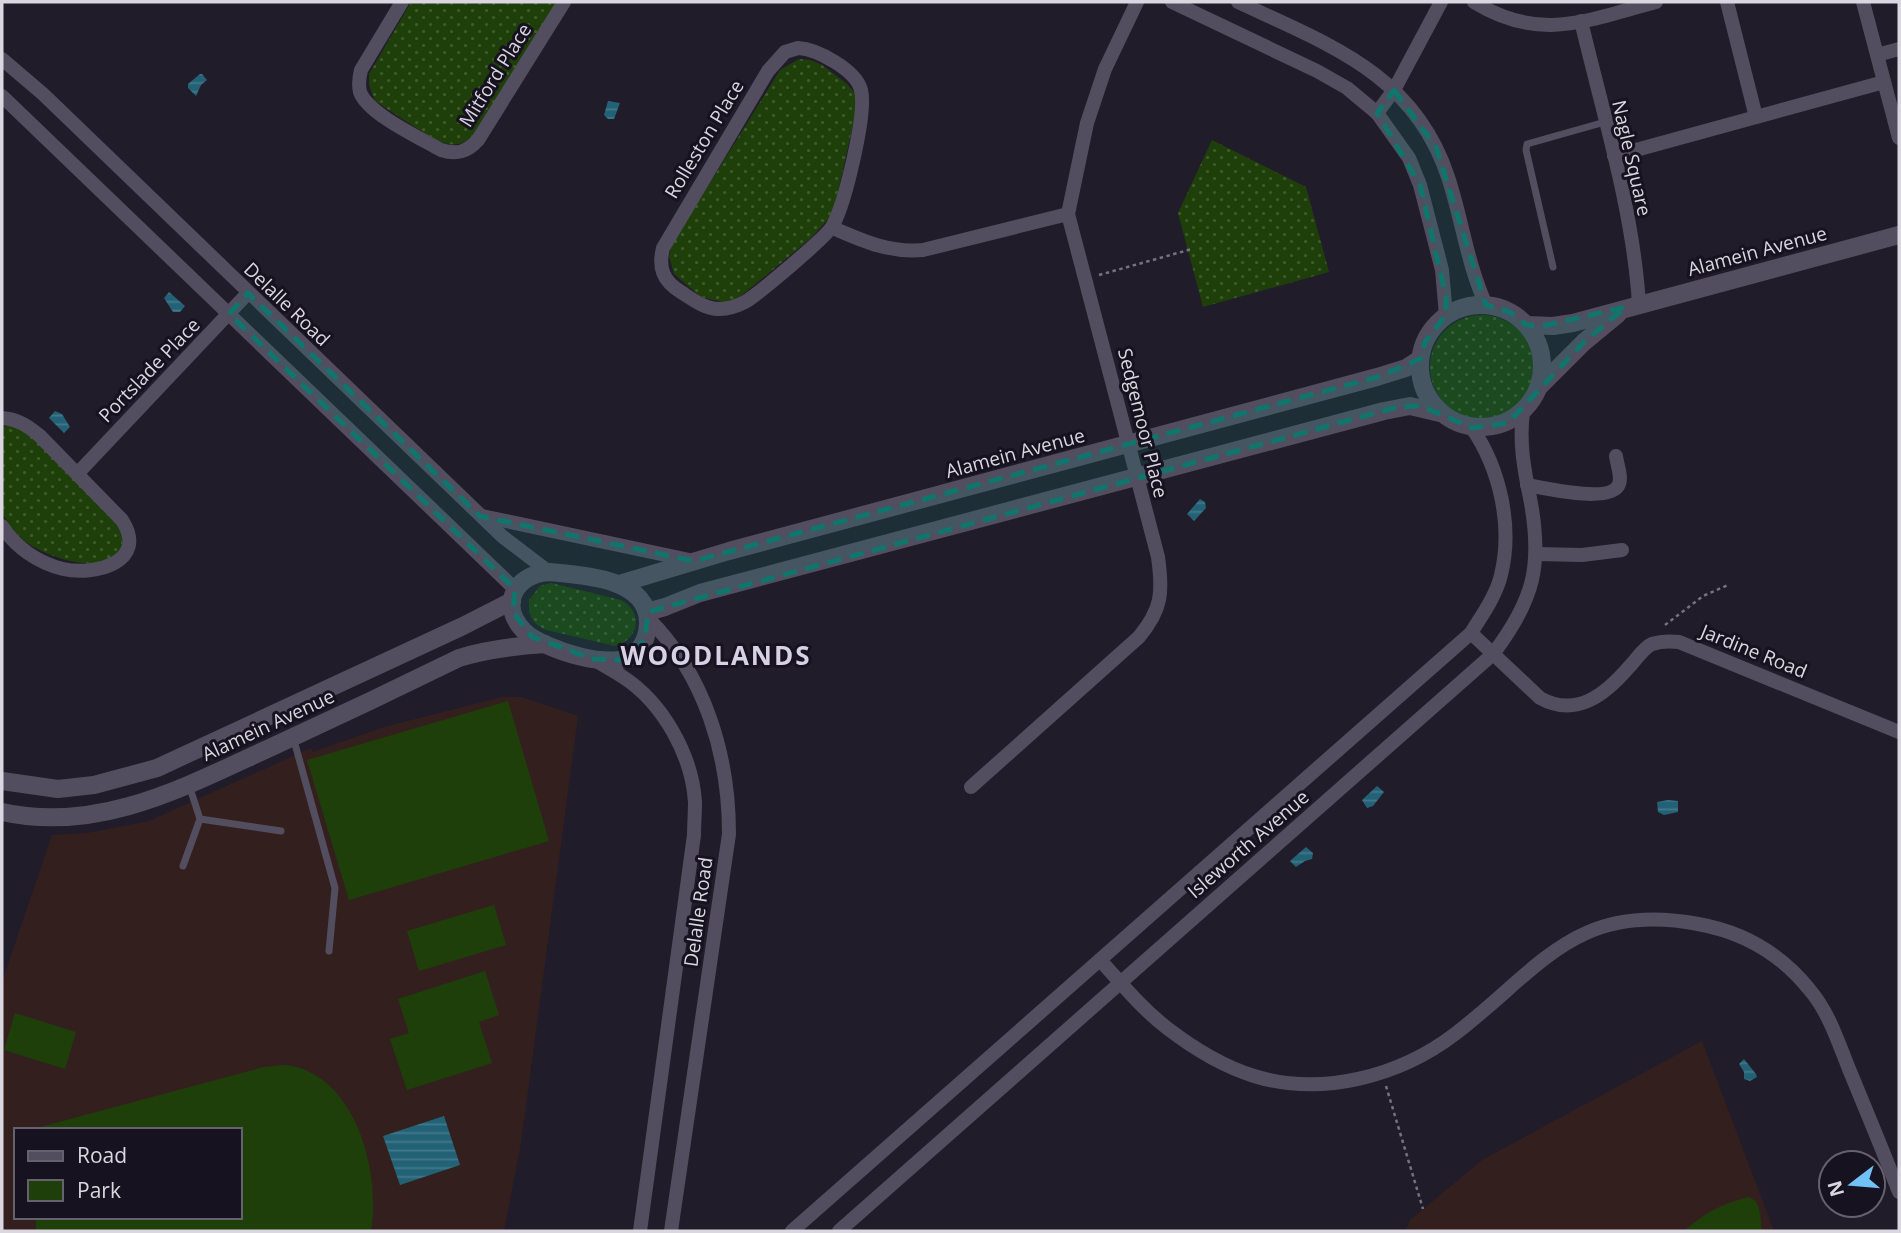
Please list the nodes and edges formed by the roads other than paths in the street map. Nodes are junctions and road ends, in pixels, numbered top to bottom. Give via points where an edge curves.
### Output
1 (402, 2) edge
2 (564, 2) edge
3 (1138, 2) edge
4 (1172, 2) edge
5 (1238, 2) edge
6 (1441, 2) edge
7 (1474, 2) edge
8 (1656, 2) edge
9 (1727, 2) edge
10 (1863, 2) edge
11 (1581, 21) junction
12 (1899, 49) edge
13 (1877, 55) junction
14 (2, 59) edge
15 (1884, 82) junction
16 (1394, 90) junction
17 (2, 96) edge
18 (1377, 113) junction
19 (1756, 117) junction
20 (1605, 122) junction
21 (1899, 138) edge
22 (1614, 156) junction
23 (1068, 214) junction
24 (833, 228) junction
25 (1899, 234) edge
26 (1553, 267) dead end
27 (248, 293) junction
28 (1486, 305) junction
29 (1633, 306) junction
30 (229, 314) junction
31 (1446, 315) junction
32 (1527, 325) junction
33 (1420, 359) junction
34 (1540, 386) junction
35 (1440, 412) junction
36 (1523, 412) junction
37 (2, 418) edge
38 (1472, 428) junction
39 (1129, 444) junction
40 (1616, 456) dead end
41 (78, 473) junction
42 (1136, 477) junction
43 (1527, 485) junction
44 (480, 516) junction
45 (2, 526) edge
46 (776, 539) junction
47 (1622, 550) dead end
48 (1536, 554) junction
49 (694, 561) junction
50 (783, 571) junction
51 (549, 572) junction
52 (619, 583) junction
53 (514, 595) junction
54 (647, 615) junction
55 (1471, 633) junction
56 (545, 645) junction
57 (1493, 654) junction
58 (593, 659) junction
59 (1899, 732) edge
60 (293, 737) junction
61 (2, 781) edge
62 (189, 785) junction
63 (971, 787) dead end
64 (2, 812) edge
65 (200, 818) junction
66 (281, 831) dead end
67 (183, 866) dead end
68 (329, 951) dead end
69 (1100, 960) junction
70 (1121, 982) junction
71 (1899, 1192) edge
72 (640, 1231) edge
73 (671, 1231) edge
74 (792, 1231) edge
75 (839, 1231) edge

1 - 2 street, Mitford Place via 361,70 360,90 381,114 450,153 466,150 478,140
3 - 23 street, Sedgemoor Place via 1105,69 1087,123
4 - 18 street via 1317,71
5 - 16 street via 1343,51
6 - 16 street
7 - 11 street via 1510,20 1530,24
8 - 11 street
9 - 19 street
10 - 13 street
11 - 20 street, Nagle Square
12 - 13 street
13 - 15 street
14 - 27 street, Delalle Road
15 - 19 street
15 - 21 street
16 - 18 street
16 - 28 street via 1419,118 1436,147
17 - 30 street
18 - 31 street via 1409,159 1420,185 1442,270
19 - 22 street
20 - 22 street, Nagle Square
20 - 26 lane via 1527,144
22 - 29 street, Nagle Square via 1637,275
23 - 24 street via 910,252 885,249
23 - 39 street, Sedgemoor Place
24 - 24 street, Rolleston Place via 754,296 729,308 717,310 696,301 670,284 661,268 663,248 673,229 768,71 785,52 797,48 814,51 844,68 862,91 856,140
25 - 29 street, Alamein Avenue
27 - 30 street, Portslade Place
27 - 44 street, Delalle Road
28 - 31 street
28 - 32 street via 1508,311
29 - 32 street, Alamein Avenue via 1563,324
29 - 34 street, Alamein Avenue via 1584,342
30 - 41 street, Portslade Place
30 - 53 street
31 - 33 street via 1424,342
32 - 34 street via 1543,360
33 - 35 street via 1421,379
33 - 39 street, Alamein Avenue via 1393,372
34 - 36 street
35 - 38 street
35 - 42 street via 1398,407
36 - 38 street via 1508,423
36 - 43 street, Isleworth Avenue via 1521,444
37 - 41 street via 26,425
38 - 55 street, Isleworth Avenue via 1489,456 1499,487 1505,547 1501,576
39 - 42 street, Sedgemoor Place
39 - 46 street, Alamein Avenue
40 - 43 street via 1620,483 1606,493 1579,494
41 - 45 street via 126,526 128,543 122,559 91,570 62,568 20,547
42 - 50 street
42 - 63 street, Sedgemoor Place via 1161,581 1153,620
43 - 48 street, Isleworth Avenue
44 - 49 street
44 - 51 street, Delalle Road
46 - 49 street, Alamein Avenue
46 - 50 street
47 - 48 street
48 - 57 street, Isleworth Avenue via 1524,608
49 - 52 street, Alamein Avenue
50 - 54 street via 700,593
51 - 52 street
51 - 53 street via 529,576
52 - 54 street via 632,590
53 - 56 street via 513,612 524,631
53 - 61 street, Alamein Avenue via 463,626 158,768 94,786 58,789
54 - 58 street via 645,639 634,656 614,662
54 - 73 street, Delalle Road via 668,638 702,699 723,761 729,798 729,834
55 - 57 street
55 - 69 street, Isleworth Avenue
56 - 58 street
56 - 60 street, Alamein Avenue via 508,647 459,658
57 - 59 street, Jardine Road via 1540,698 1569,708 1587,702 1619,679 1650,645 1679,642
57 - 70 street, Isleworth Avenue
58 - 72 street, Delalle Road via 625,678 674,732 695,802
60 - 62 street, Alamein Avenue
60 - 68 lane via 335,888
62 - 64 street, Alamein Avenue via 91,816
62 - 65 lane
65 - 66 lane
65 - 67 lane
69 - 70 street
69 - 74 street, Isleworth Avenue
70 - 71 street via 1166,1027 1206,1054 1247,1074 1284,1082 1325,1083 1382,1072 1430,1051 1562,944 1604,926 1650,918 1717,927 1763,947 1811,990 1829,1018
70 - 75 street, Isleworth Avenue

